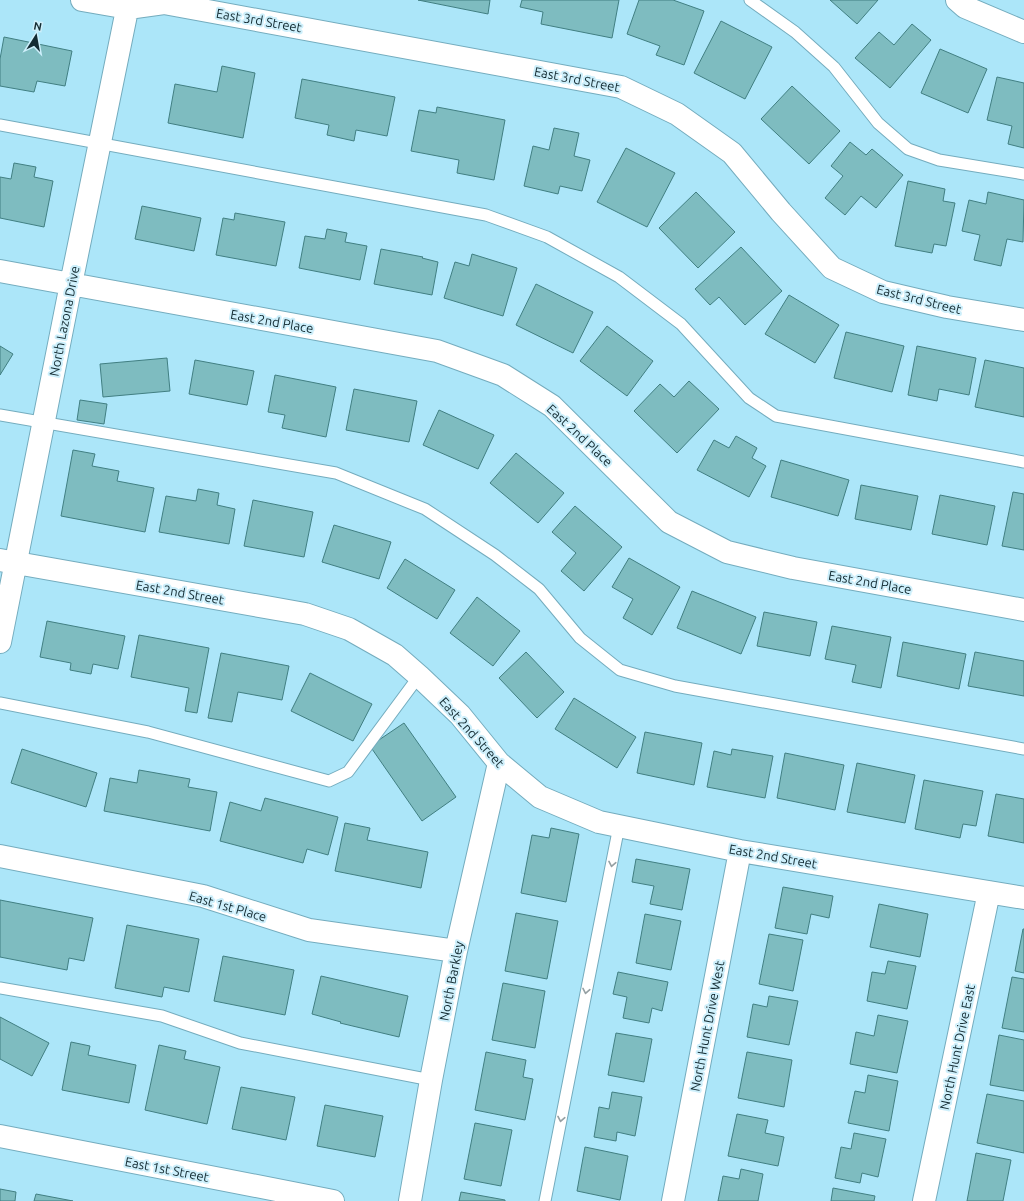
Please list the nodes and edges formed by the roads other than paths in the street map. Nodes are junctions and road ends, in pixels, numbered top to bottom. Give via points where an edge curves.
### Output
1 (82, 0) edge
2 (750, 0) edge
3 (957, 0) edge
4 (129, 4) edge
5 (1024, 32) edge
6 (0, 125) edge
7 (100, 143) junction
8 (1024, 174) edge
9 (0, 272) edge
10 (71, 284) junction
11 (1024, 320) edge
12 (0, 415) edge
13 (44, 423) junction
14 (1024, 462) edge
15 (8, 561) edge
16 (1024, 610) edge
17 (0, 642) edge
18 (420, 676) junction
19 (0, 704) edge
20 (1024, 749) edge
21 (499, 763) junction
22 (619, 826) junction
23 (740, 851) junction
24 (0, 856) edge
25 (989, 892) junction
26 (1024, 898) edge
27 (456, 951) junction
28 (0, 988) edge
29 (431, 1080) junction
30 (0, 1136) edge
31 (333, 1201) edge
32 (410, 1201) edge
33 (545, 1201) edge
34 (673, 1201) edge
35 (924, 1201) edge

1 - 4 street, East 3rd Street
2 - 8 lane via 795,32 834,67 878,123 908,149 939,160
3 - 5 street via 965,7
4 - 7 street, North Lazona Drive
4 - 11 street, East 3rd Street via 164,2 621,87 677,114 732,153 832,268 883,292 947,307
6 - 7 lane
7 - 10 street, North Lazona Drive
7 - 14 lane via 486,215 548,237 619,277 681,324 749,398 776,416
9 - 10 street, East 2nd Place
10 - 13 street, North Lazona Drive
10 - 16 street, East 2nd Place via 436,351 503,375 552,406 670,522 728,552 793,568
12 - 13 lane
13 - 15 street, North Lazona Drive
13 - 20 lane via 336,474 425,509 495,555 539,589 580,638 620,670 675,686
15 - 17 street, North Lazona Drive
15 - 18 street, East 2nd Street via 305,614 349,629 395,655
18 - 19 lane via 348,772 329,781 148,732
18 - 21 street, East 2nd Street via 460,715
21 - 22 street, East 2nd Street via 540,797 599,822
21 - 27 street, North Barkley
22 - 23 street, East 2nd Street
22 -> 33 lane
23 - 25 street, East 2nd Street
23 - 34 street, North Hunt Drive West
24 - 27 street, East 1st Place via 203,896 309,930
25 - 26 street, East 2nd Street
25 - 35 street, North Hunt Drive East
27 - 29 street, North Barkley
28 - 29 lane via 162,1016 240,1043
29 - 32 street, North Barkley
30 - 31 street, East 1st Street

